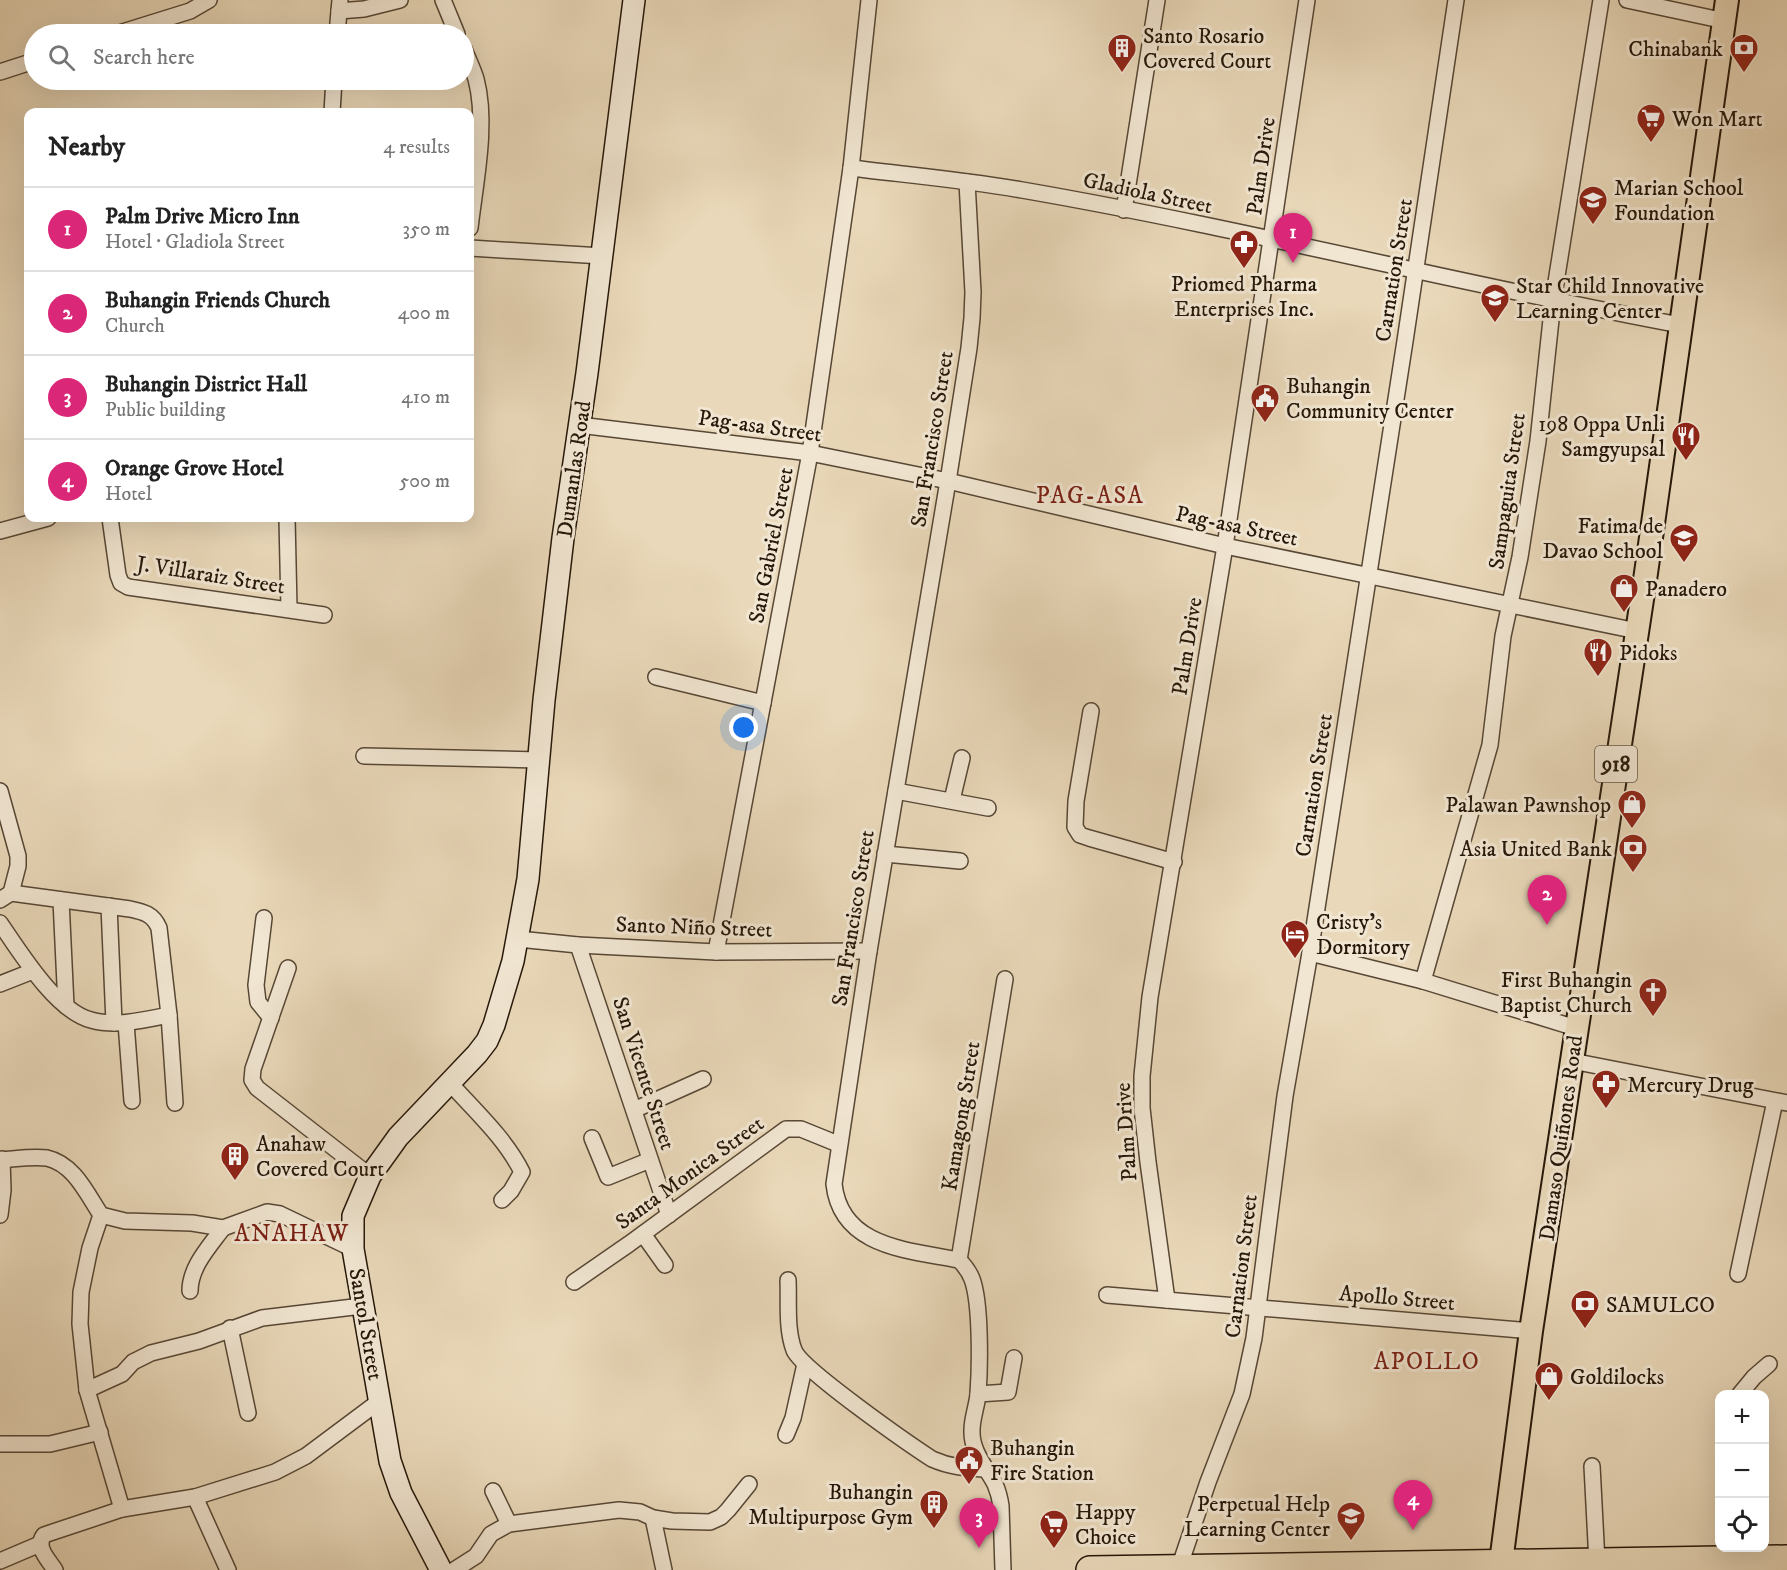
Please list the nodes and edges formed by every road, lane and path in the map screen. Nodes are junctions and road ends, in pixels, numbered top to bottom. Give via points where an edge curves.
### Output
1 (209, 0) edge
2 (400, 0) edge
3 (443, 0) edge
4 (634, 0) edge
5 (869, 0) edge
6 (1157, 0) edge
7 (1307, 0) edge
8 (1456, 0) edge
9 (1601, 0) edge
10 (1628, 0) edge
11 (339, 6) edge
12 (1726, 10) edge
13 (148, 24) edge
14 (338, 24) edge
15 (454, 24) edge
16 (24, 64) edge
17 (0, 72) edge
18 (474, 73) edge
19 (333, 90) edge
20 (332, 108) edge
21 (851, 168) junction
22 (967, 182) junction
23 (474, 190) edge
24 (1124, 210) junction
25 (1272, 240) junction
26 (474, 248) edge
27 (602, 256) junction
28 (1416, 270) junction
29 (1553, 301) junction
30 (1680, 325) junction
31 (579, 425) junction
32 (810, 453) junction
33 (948, 481) junction
34 (33, 522) edge
35 (111, 522) edge
36 (287, 522) edge
37 (0, 531) edge
38 (1225, 546) junction
39 (1369, 575) junction
40 (1510, 604) junction
41 (289, 609) junction
42 (324, 615) dead end
43 (1637, 631) junction
44 (656, 677) dead end
45 (763, 703) junction
46 (1091, 711) dead end
47 (364, 756) dead end
48 (962, 758) dead end
49 (538, 760) junction
50 (0, 791) edge
51 (896, 791) junction
52 (952, 800) junction
53 (988, 808) dead end
54 (3, 813) edge
55 (885, 854) junction
56 (960, 861) dead end
57 (1174, 862) junction
58 (5, 897) edge
59 (61, 900) junction
60 (109, 906) junction
61 (264, 918) dead end
62 (0, 923) edge
63 (518, 939) junction
64 (579, 945) junction
65 (869, 951) junction
66 (717, 952) junction
67 (1310, 953) junction
68 (288, 968) dead end
69 (33, 971) junction
70 (1005, 979) dead end
71 (1424, 981) junction
72 (0, 984) edge
73 (66, 1006) junction
74 (169, 1016) junction
75 (272, 1018) junction
76 (120, 1023) junction
77 (1576, 1028) junction
78 (1572, 1061) junction
79 (703, 1079) dead end
80 (449, 1082) junction
81 (132, 1101) dead end
82 (1781, 1102) edge
83 (175, 1103) dead end
84 (634, 1110) junction
85 (592, 1137) dead end
86 (838, 1144) junction
87 (1, 1160) edge
88 (650, 1160) junction
89 (370, 1176) junction
90 (502, 1200) dead end
91 (0, 1215) edge
92 (101, 1215) junction
93 (669, 1215) junction
94 (223, 1227) junction
95 (643, 1234) junction
96 (353, 1249) junction
97 (959, 1260) junction
98 (665, 1265) dead end
99 (1738, 1274) dead end
100 (788, 1280) dead end
101 (574, 1282) dead end
102 (190, 1291) dead end
103 (1107, 1295) dead end
104 (1167, 1300) junction
105 (362, 1306) junction
106 (1259, 1307) junction
107 (230, 1328) junction
108 (1530, 1331) junction
109 (1014, 1358) dead end
110 (805, 1364) junction
111 (1768, 1364) dead end
112 (87, 1390) junction
113 (1744, 1390) edge
114 (978, 1394) junction
115 (381, 1400) junction
116 (248, 1413) dead end
117 (100, 1432) junction
118 (786, 1435) dead end
119 (0, 1444) edge
120 (1592, 1466) dead end
121 (984, 1468) junction
122 (749, 1484) dead end
123 (493, 1491) dead end
124 (195, 1497) junction
125 (122, 1509) junction
126 (653, 1518) junction
127 (509, 1524) junction
128 (40, 1544) junction
129 (1732, 1554) edge
130 (1787, 1559) edge
131 (0, 1561) edge
132 (1597, 1562) junction
133 (1179, 1568) junction
134 (1500, 1568) edge
135 (55, 1570) edge
136 (228, 1570) edge
137 (441, 1570) edge
138 (454, 1570) edge
139 (664, 1570) edge
140 (1003, 1570) edge
141 (1090, 1570) edge

1 - 13 street via 190,11
2 - 11 street via 352,11
3 - 15 street
4 - 27 main road, Dumanlas Road
5 - 21 street, San Gabriel Street
6 - 24 street
7 - 25 street, Palm Drive
8 - 28 street, Carnation Street
9 - 29 street, Sampaguita Street
10 - 12 street
11 - 14 street
12 - 30 main road, Damaso Quiñones Road / 918
16 - 17 street
18 - 23 street via 480,132
19 - 20 street
21 - 22 street, Gladiola Street
21 - 32 street, San Gabriel Street
22 - 24 street, Gladiola Street
22 - 33 street, San Francisco Street via 972,318
24 - 25 street, Gladiola Street
25 - 28 street, Gladiola Street
25 - 38 street, Palm Drive
26 - 27 street
27 - 31 main road, Dumanlas Road
28 - 29 street, Gladiola Street
28 - 39 street, Carnation Street
29 - 30 street, Gladiola Street
29 - 40 street, Sampaguita Street via 1538,441
30 - 43 main road, Damaso Quiñones Road / 918
31 - 32 street, Pag-asa Street
31 - 49 main road, Dumanlas Road
32 - 33 street, Pag-asa Street
32 - 45 street, San Gabriel Street
33 - 38 street, Pag-asa Street
33 - 51 street, San Francisco Street
34 - 37 street
35 - 41 street, J. Villaraiz Street via 118,575 128,587
36 - 41 street
38 - 39 street, Pag-asa Street
38 - 57 street, Palm Drive
39 - 40 street, Pag-asa Street
39 - 67 street, Carnation Street
40 - 43 street, Pag-asa Street
40 - 71 street, Sampaguita Street via 1485,768
41 - 42 street, J. Villaraiz Street
43 - 77 main road, Damaso Quiñones Road / 918
44 - 45 street
45 - 66 street, San Gabriel Street
46 - 57 street via 1075,827 1080,835
47 - 49 street
48 - 52 street
49 - 63 main road, Dumanlas Road via 528,879
50 - 54 street
51 - 52 street
51 - 55 street, San Francisco Street
52 - 53 street
54 - 58 street via 18,856 18,866
55 - 56 street
55 - 65 street, San Francisco Street
57 - 104 street, Palm Drive via 1150,996 1142,1076 1144,1134
58 - 59 street
59 - 60 street
59 - 73 street
60 - 74 street via 142,911 156,920
60 - 76 street
61 - 75 street via 257,994 258,1002
62 - 69 street
63 - 64 street, Santo Niño Street
63 - 80 main road, Santol Street via 494,1025 477,1054
64 - 66 street, Santo Niño Street
64 - 84 street, San Vicente Street
65 - 66 street, Santo Niño Street
65 - 86 street, San Francisco Street
67 - 71 street
67 - 106 street, Carnation Street via 1281,1126
68 - 75 street
69 - 72 street
69 - 73 street
70 - 97 street, Kamagong Street
71 - 77 street
73 - 76 street via 93,1021
74 - 76 street
74 - 83 street
75 - 89 street via 253,1069 255,1086
76 - 81 street
77 - 78 main road, Damaso Quiñones Road / 918
78 - 82 street
78 - 108 main road, Damaso Quiñones Road / 918
79 - 84 street
80 - 89 main road, Santol Street via 398,1137
80 - 90 street via 500,1139 522,1172
82 - 99 street
84 - 88 street, San Vicente Street
85 - 88 street via 608,1177
86 - 93 street, Santa Monica Street via 801,1129 786,1129
86 - 97 street, San Francisco Street via 835,1197 851,1225 878,1242
87 - 91 street
87 - 92 street via 47,1158 63,1165 74,1174
88 - 93 street, San Vicente Street
89 - 96 main road, Santol Street via 353,1216
92 - 94 street via 125,1221
92 - 112 street via 81,1292
93 - 95 street, Santa Monica Street
94 - 96 street via 267,1212 280,1214
94 - 102 street via 195,1268
95 - 98 street
95 - 101 street, Santa Monica Street
96 - 105 main road, Santol Street
97 - 114 street via 967,1268 977,1300
100 - 110 street via 790,1335 794,1352
103 - 104 street, Apollo Street
104 - 106 street, Apollo Street
105 - 107 street via 262,1318
105 - 115 main road, Santol Street
106 - 108 street, Apollo Street
106 - 133 street, Carnation Street via 1242,1394
107 - 112 street via 199,1341 151,1353 133,1362 122,1374
107 - 116 street
108 - 134 main road, Damaso Quiñones Road / 918
109 - 114 street via 1008,1392
110 - 118 street
110 - 121 street via 932,1459 961,1468
111 - 113 street
112 - 117 street
114 - 121 street via 972,1431
115 - 124 street via 292,1464
115 - 137 main road, Santol Street via 390,1461 401,1493
117 - 119 street via 50,1444
117 - 125 street
120 - 132 street
121 - 140 street via 995,1484 1001,1506
122 - 126 street via 721,1517 710,1522
123 - 127 street
124 - 125 street
124 - 136 street
125 - 128 street via 51,1532 42,1537
126 - 127 street via 619,1510
126 - 139 street
127 - 138 street via 491,1534 476,1556
128 - 131 street
128 - 135 street
129 - 130 highway
129 - 132 highway
132 - 134 highway
133 - 134 highway
133 - 141 highway

